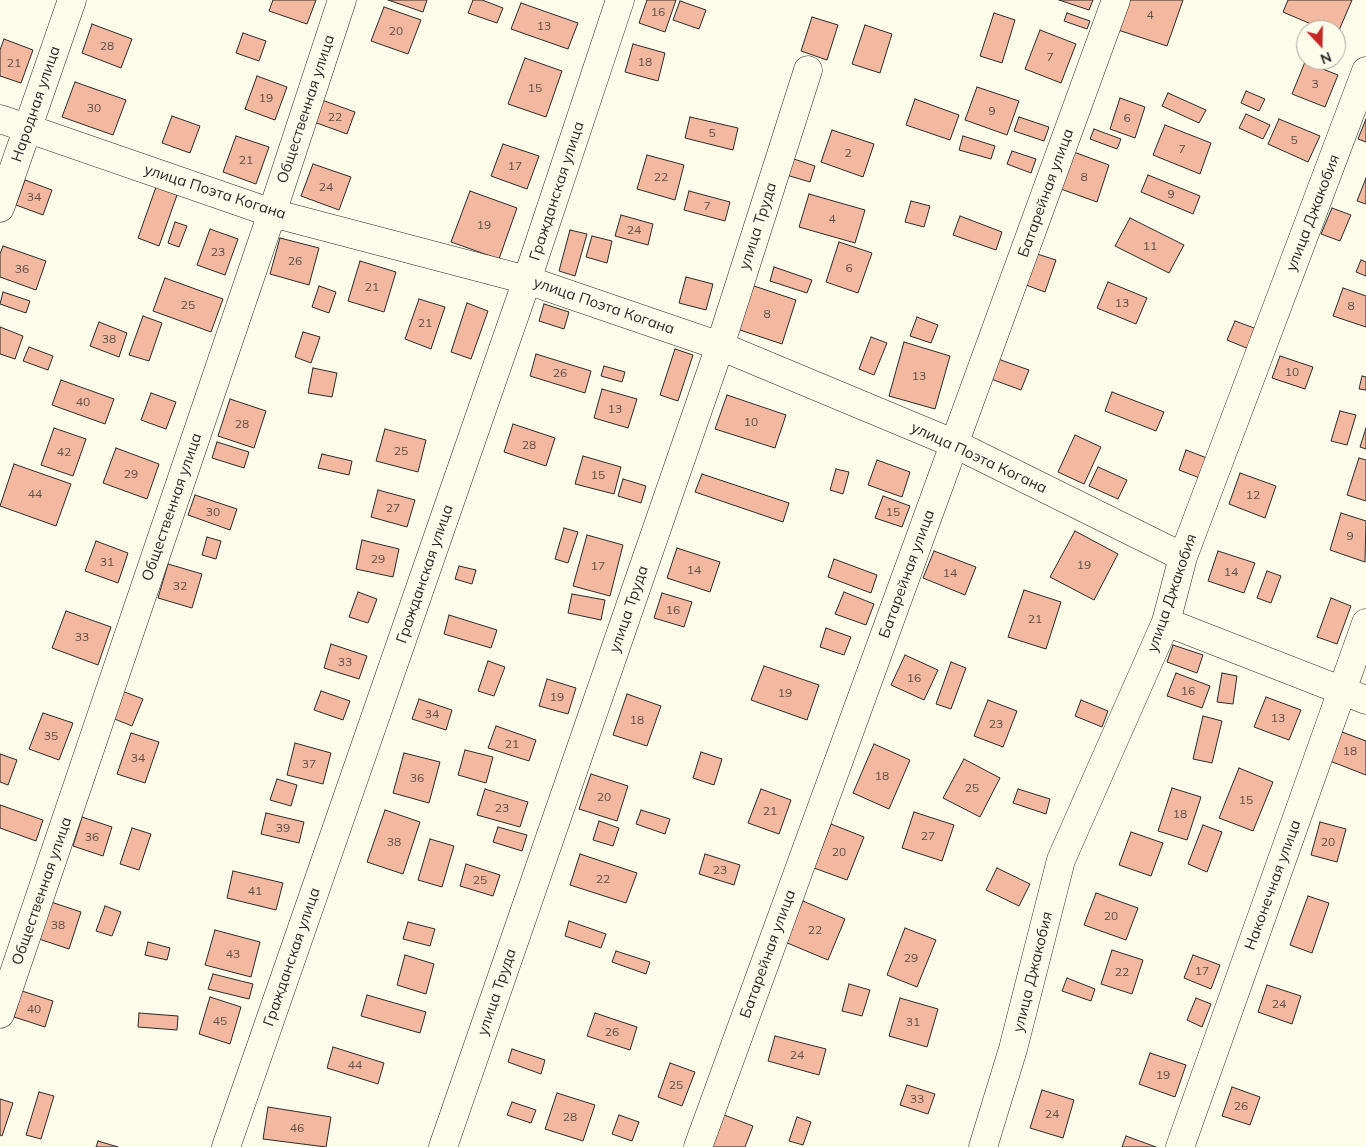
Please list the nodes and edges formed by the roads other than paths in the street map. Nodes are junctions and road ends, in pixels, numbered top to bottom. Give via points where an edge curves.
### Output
1 (72, 0) edge
2 (342, 0) edge
3 (620, 0) edge
4 (1116, 0) edge
5 (808, 70) dead end
6 (1366, 70) edge
7 (0, 120) edge
8 (28, 129) junction
9 (0, 208) edge
10 (272, 213) junction
11 (527, 280) junction
12 (720, 346) junction
13 (955, 444) junction
14 (1183, 557) junction
15 (1166, 622) junction
16 (1366, 623) edge
17 (1354, 695) edge
18 (0, 1014) edge
19 (226, 1147) edge
20 (443, 1147) edge
21 (698, 1147) edge
22 (983, 1147) edge
23 (1180, 1147) edge

1 - 8 street, Народная улица
2 - 10 street, Общественная улица
3 - 11 street, Гражданская улица
4 - 13 street, Батарейная улица
5 - 12 street, улица Труда
6 - 14 street, улица Джакобия
7 - 8 street, улица Поэта Когана
8 - 9 street, Народная улица
8 - 10 street, улица Поэта Когана
10 - 11 street, улица Поэта Когана
10 - 18 street, Общественная улица
11 - 12 street, улица Поэта Когана
11 - 19 street, Гражданская улица
12 - 13 street, улица Поэта Когана
12 - 20 street, улица Труда
13 - 14 street, улица Поэта Когана
13 - 21 street, Батарейная улица
14 - 15 street, улица Джакобия
15 - 17 street
15 - 22 street, улица Джакобия via 1062,860 1013,1049
16 - 17 street, Наконечная улица
17 - 23 street, Наконечная улица

